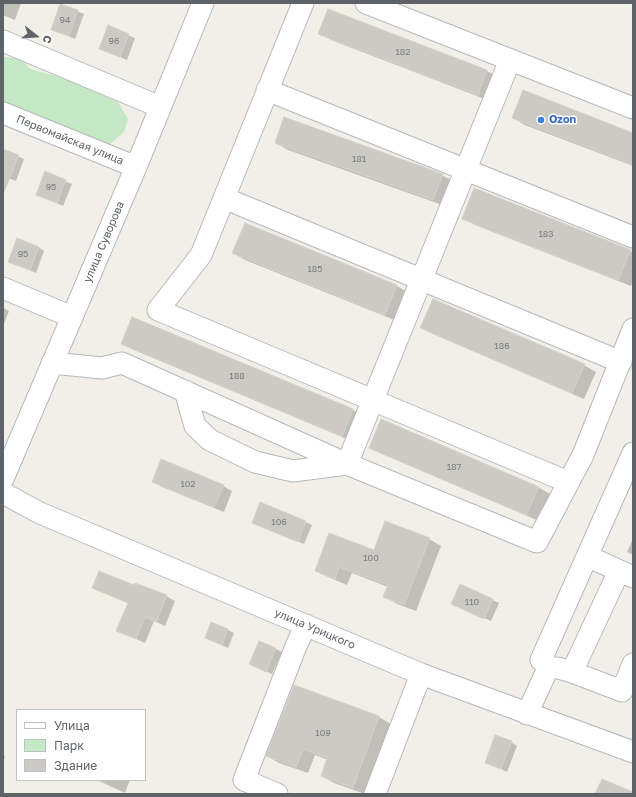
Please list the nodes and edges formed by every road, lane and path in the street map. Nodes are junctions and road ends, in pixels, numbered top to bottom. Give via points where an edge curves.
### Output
1 (203, 3) edge
2 (302, 3) edge
3 (366, 3) edge
4 (3, 41) edge
5 (510, 60) junction
6 (267, 90) junction
7 (160, 107) junction
8 (633, 108) edge
9 (3, 113) edge
10 (136, 167) junction
11 (466, 170) junction
12 (224, 198) junction
13 (633, 236) edge
14 (422, 280) junction
15 (3, 288) edge
16 (72, 317) junction
17 (633, 329) edge
18 (621, 362) junction
19 (52, 363) junction
20 (185, 391) junction
21 (373, 401) junction
22 (633, 453) edge
23 (347, 464) junction
24 (3, 480) edge
25 (568, 482) junction
26 (3, 493) edge
27 (587, 556) junction
28 (626, 574) edge
29 (306, 625) junction
30 (633, 664) edge
31 (549, 666) junction
32 (572, 672) junction
33 (421, 674) junction
34 (527, 714) junction
35 (633, 752) edge
36 (277, 794) edge
37 (375, 794) edge

1 - 7 street, улица Суворова
2 - 6 street
3 - 5 street
4 - 7 street
5 - 8 street
5 - 11 street
6 - 11 street
6 - 12 street
7 - 10 street, улица Суворова
9 - 10 street, Первомайская улица
10 - 16 street, улица Суворова
11 - 13 street
11 - 14 street
12 - 14 street
12 - 21 street via 201,255 158,310
14 - 18 street
14 - 21 street
15 - 16 street
16 - 19 street, улица Суворова
17 - 18 street
18 - 25 street via 583,455
19 - 20 street via 102,368 122,363
19 - 24 street, улица Суворова
20 - 23 street
20 - 23 street via 195,426 210,440 255,462 293,470
21 - 23 street
21 - 25 street
22 - 27 street
23 - 25 street via 537,542
26 - 29 street, улица Урицкого via 40,513
27 - 28 street
27 - 31 street via 541,660
28 - 32 street
29 - 33 street, улица Урицкого
29 - 36 street via 244,780
30 - 32 street via 622,691
31 - 32 street
31 - 34 street
33 - 34 street, улица Урицкого
33 - 37 street
34 - 35 street, улица Урицкого

